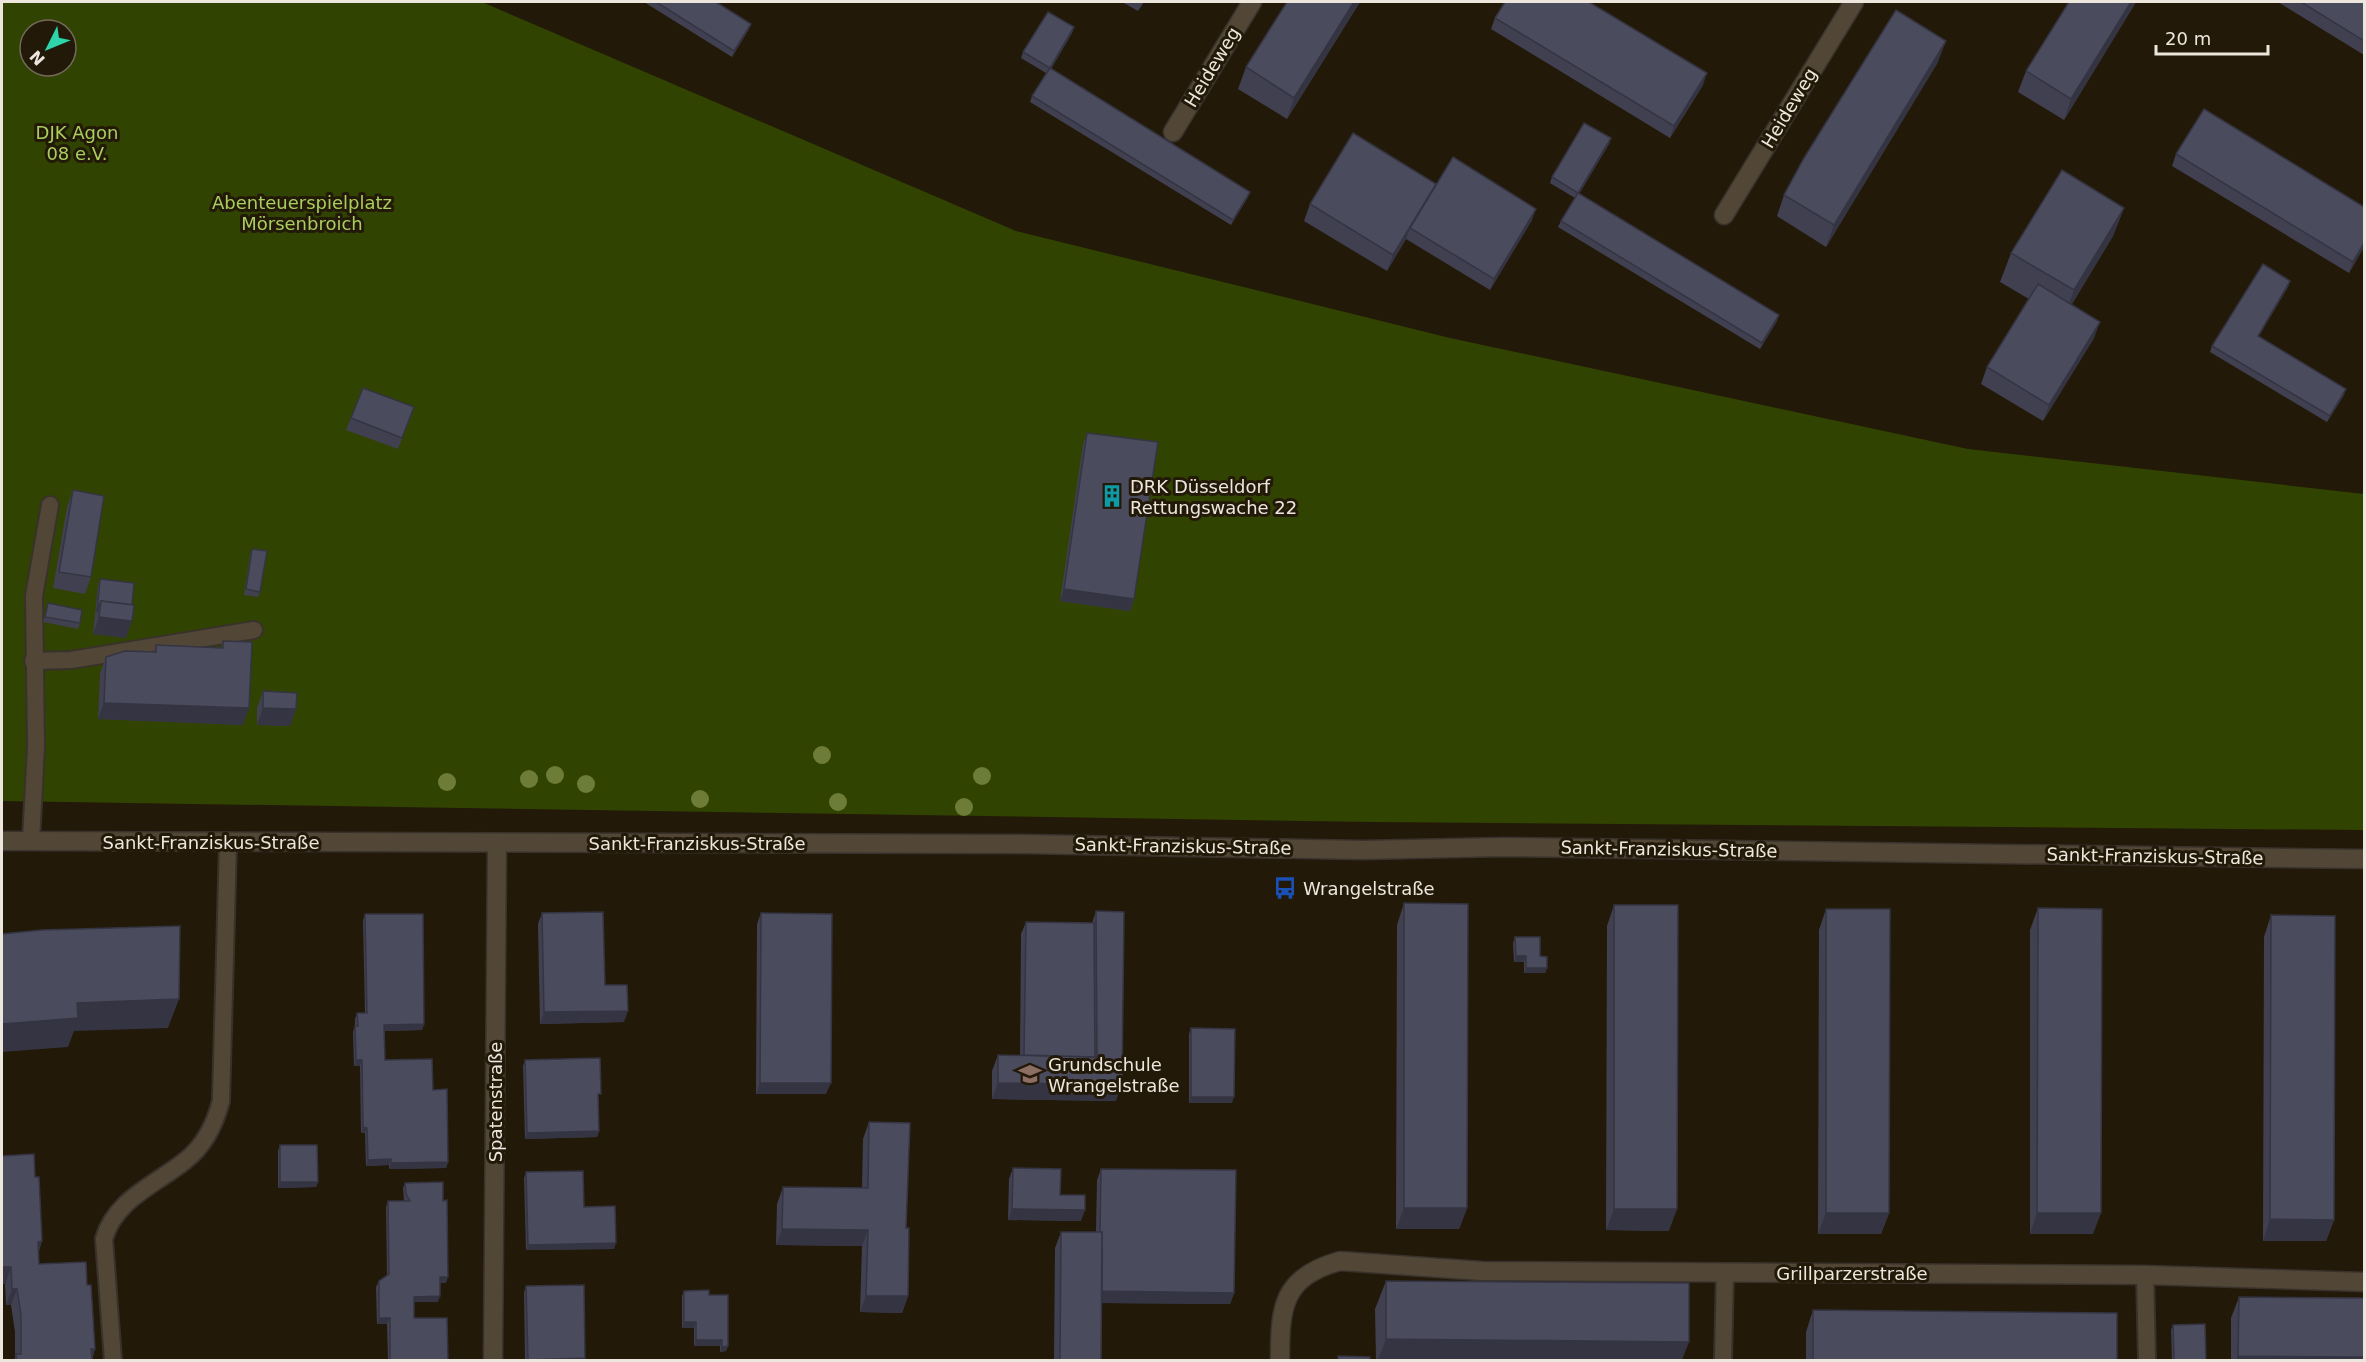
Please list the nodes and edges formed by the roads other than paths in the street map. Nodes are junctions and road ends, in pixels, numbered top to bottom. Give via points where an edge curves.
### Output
1 (1252, 2) edge
2 (1854, 2) edge
3 (1173, 132) dead end
4 (1724, 215) dead end
5 (50, 505) dead end
6 (254, 630) dead end
7 (33, 661) junction
8 (2, 841) edge
9 (31, 841) junction
10 (228, 842) junction
11 (497, 843) junction
12 (2364, 860) edge
13 (1725, 1273) junction
14 (2145, 1275) junction
15 (2364, 1282) edge
16 (113, 1360) edge
17 (493, 1360) edge
18 (1280, 1360) edge
19 (1723, 1360) edge
20 (2147, 1360) edge

1 - 3 main road, Heideweg
2 - 4 main road, Heideweg
5 - 7 lane via 34,596
6 - 7 lane via 71,660
7 - 9 lane via 36,746
8 - 9 main road, Sankt-Franziskus-Straße
9 - 10 main road, Sankt-Franziskus-Straße
10 - 11 main road, Sankt-Franziskus-Straße
10 - 16 lane via 221,1101 215,1124 188,1159 122,1206 107,1227 104,1239
11 - 12 main road, Sankt-Franziskus-Straße via 1023,844 1363,850 1503,847
11 - 17 main road, Spatenstraße
13 - 14 main road, Grillparzerstraße
13 - 18 main road, Grillparzerstraße via 1482,1271 1340,1261 1324,1265 1290,1292 1280,1315
13 - 19 lane
14 - 15 main road, Grillparzerstraße
14 - 20 lane

